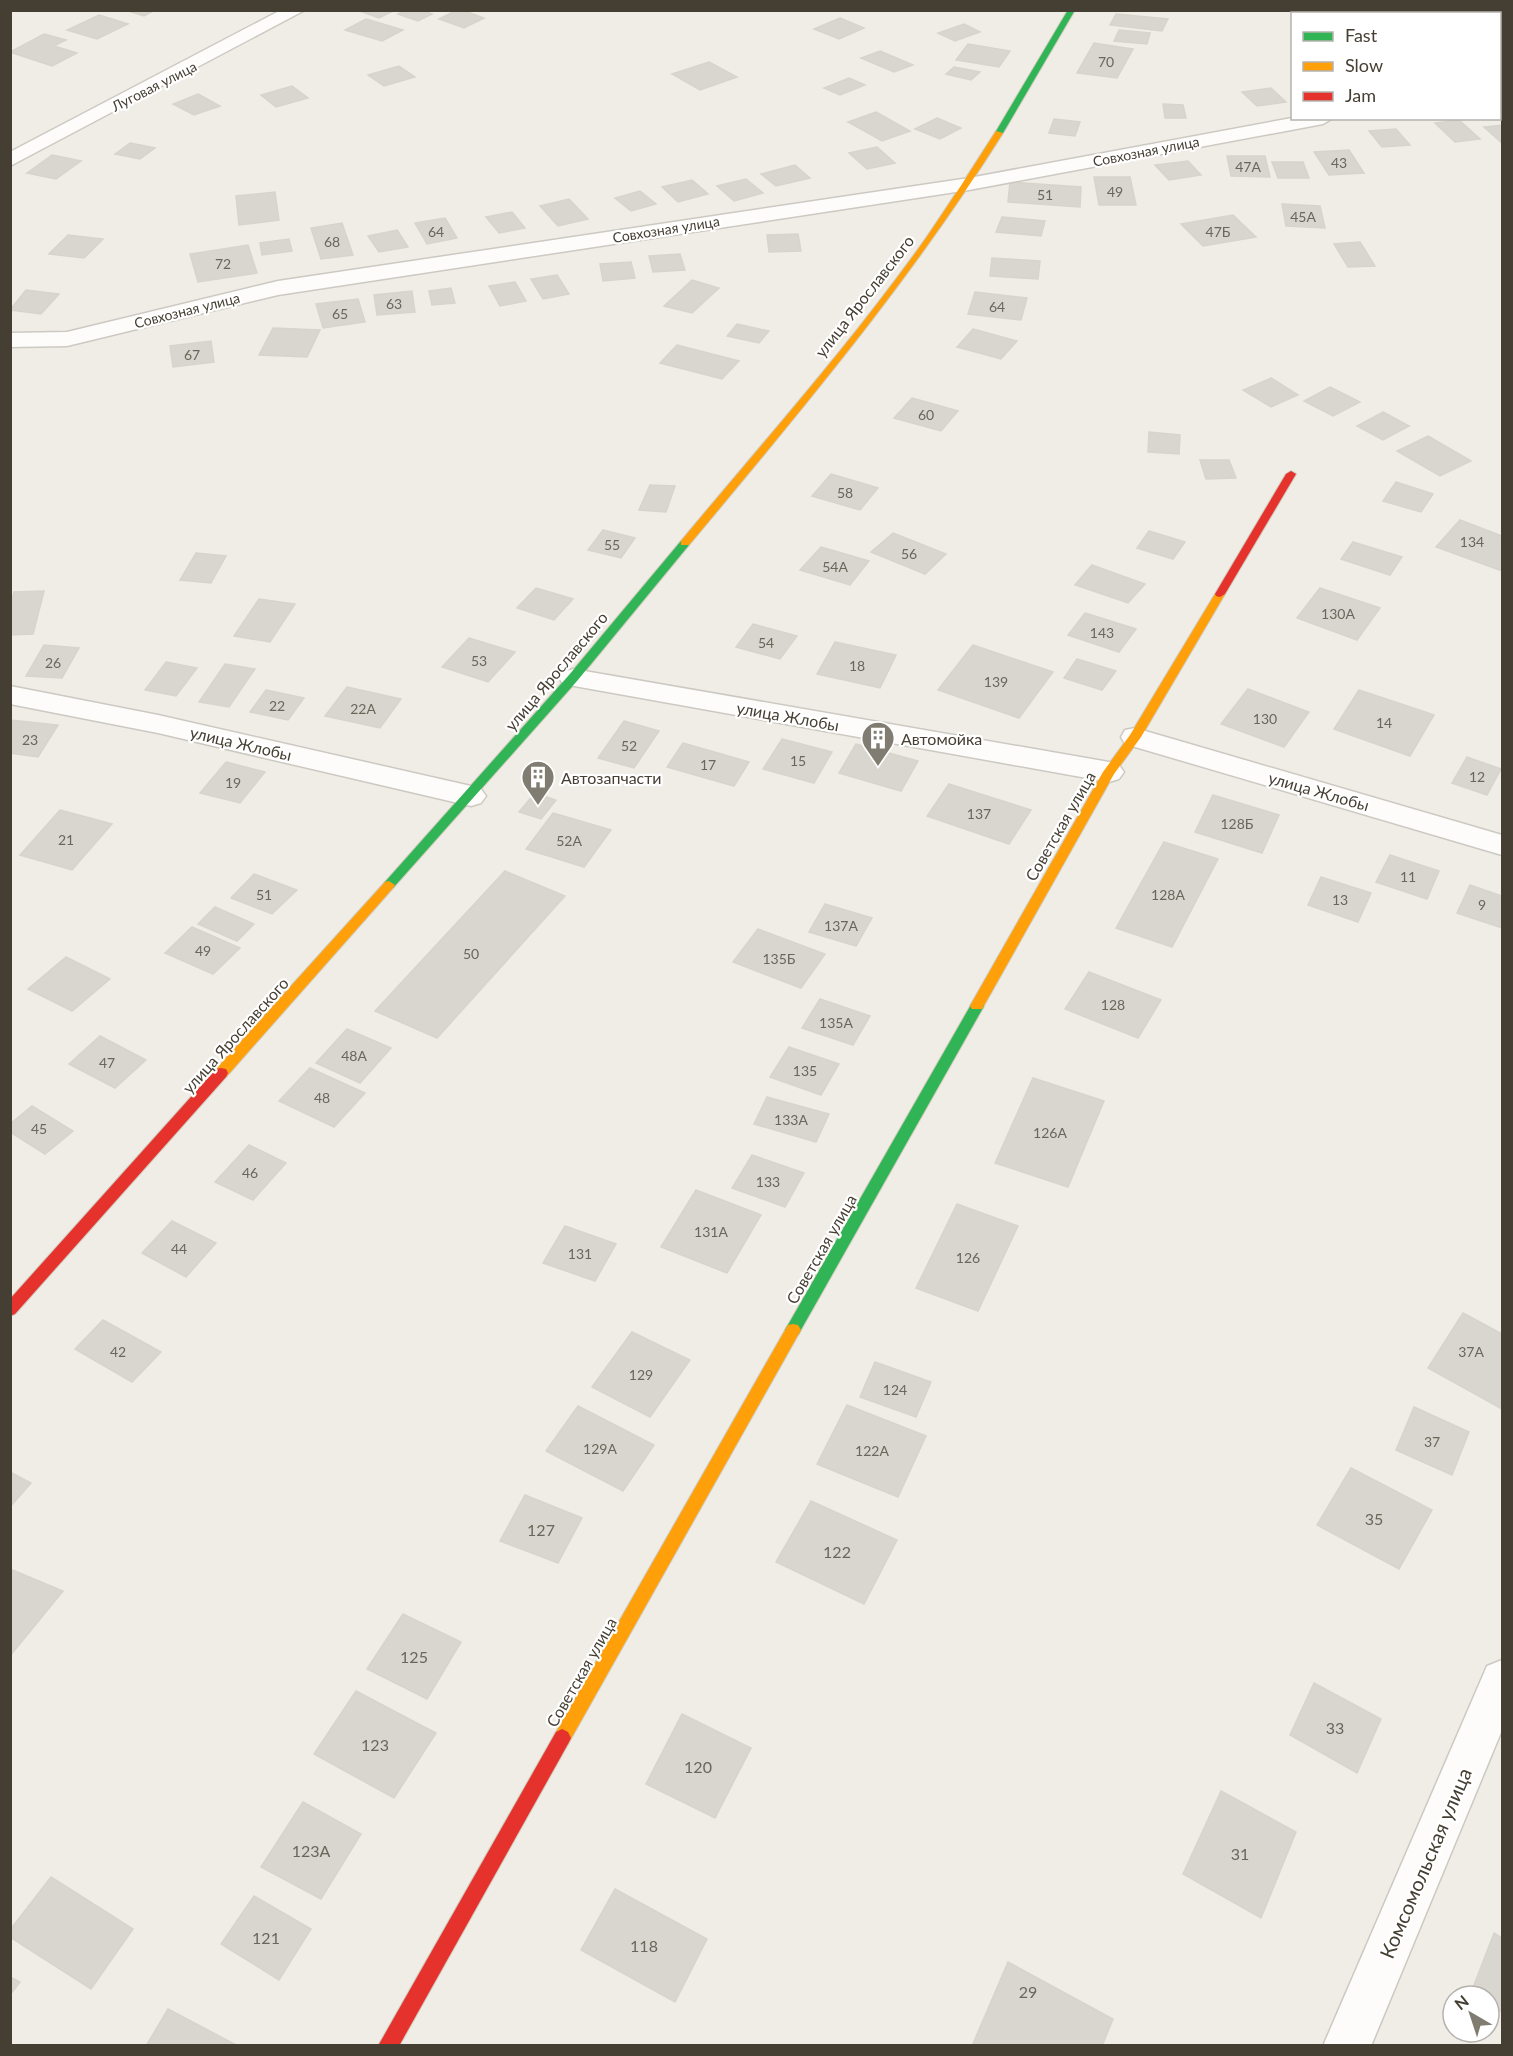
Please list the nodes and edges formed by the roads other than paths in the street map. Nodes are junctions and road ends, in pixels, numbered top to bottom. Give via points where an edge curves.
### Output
1 (296, 10) edge
2 (1072, 10) edge
3 (1312, 120) edge
4 (10, 160) edge
5 (969, 184) junction
6 (10, 340) edge
7 (1292, 474) dead end
8 (573, 678) junction
9 (10, 695) edge
10 (1135, 737) junction
11 (1109, 772) junction
12 (471, 796) junction
13 (1503, 845) edge
14 (10, 1310) edge
15 (1503, 1680) edge
16 (388, 2046) edge
17 (1347, 2046) edge

1 - 4 street, Луговая улица
2 - 5 street, улица Ярославского
3 - 5 street, Совхозная улица
5 - 6 street, Совхозная улица via 278,288 67,339
5 - 8 street, улица Ярославского via 873,316
7 - 10 street, Советская улица
8 - 11 street, улица Жлобы
8 - 12 street, улица Ярославского
9 - 12 street, улица Жлобы via 159,724
10 - 11 street, Советская улица
10 - 13 street, улица Жлобы
11 - 16 street, Советская улица
12 - 14 street, улица Ярославского
15 - 17 street, Комсомольская улица

